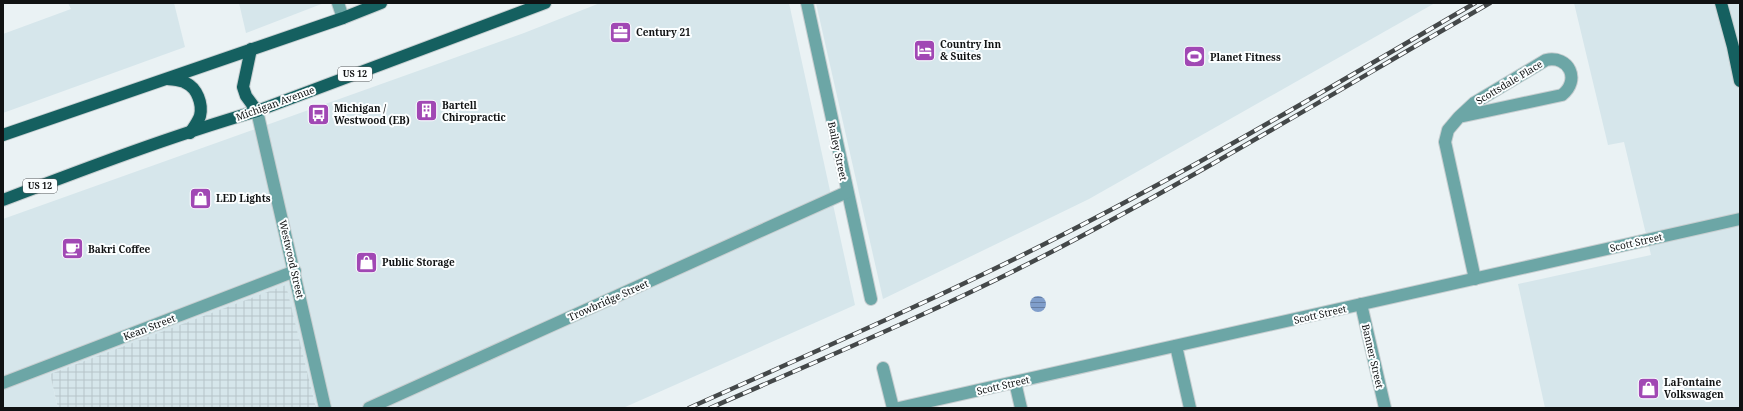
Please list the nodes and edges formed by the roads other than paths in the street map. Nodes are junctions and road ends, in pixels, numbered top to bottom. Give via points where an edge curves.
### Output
1 (338, 3) edge
2 (381, 3) edge
3 (545, 3) edge
4 (807, 3) edge
5 (1721, 3) edge
6 (343, 18) junction
7 (251, 49) junction
8 (164, 79) junction
9 (1740, 81) edge
10 (257, 111) junction
11 (1459, 117) junction
12 (190, 133) junction
13 (3, 135) edge
14 (847, 192) junction
15 (3, 200) edge
16 (1740, 219) edge
17 (295, 271) junction
18 (1475, 279) junction
19 (871, 299) dead end
20 (1361, 304) junction
21 (1176, 346) junction
22 (883, 368) dead end
23 (1015, 382) junction
24 (3, 383) edge
25 (891, 402) edge
26 (325, 408) edge
27 (369, 408) edge
28 (899, 408) edge
29 (1021, 408) edge
30 (1190, 408) edge
31 (1385, 408) edge

1 - 6 street
2 - 6 main road
3 - 10 main road, Michigan Avenue / US 12
4 - 14 street, Bailey Street
5 - 9 main road
6 - 7 main road
7 - 8 main road
7 - 10 main road via 243,87
8 - 12 main road via 188,83 194,88 200,100 199,118
8 - 13 main road
10 - 12 main road, Michigan Avenue / US 12
10 - 17 street, Westwood Street
11 - 11 street, Scottsdale Place via 1562,94 1570,84 1570,71 1556,59 1546,60 1474,103
11 - 18 street, Scottsdale Place via 1448,130 1445,142
12 - 15 main road, Michigan Avenue / US 12 via 78,171
14 - 19 street, Bailey Street
14 - 27 street, Trowbridge Street
16 - 18 street, Scott Street
17 - 24 street, Kean Street
17 - 26 street, Westwood Street
18 - 20 street, Scott Street
20 - 21 street, Scott Street
20 - 31 street, Banner Street
21 - 23 street, Scott Street
21 - 30 street
22 - 25 street
23 - 28 street, Scott Street
23 - 29 street

